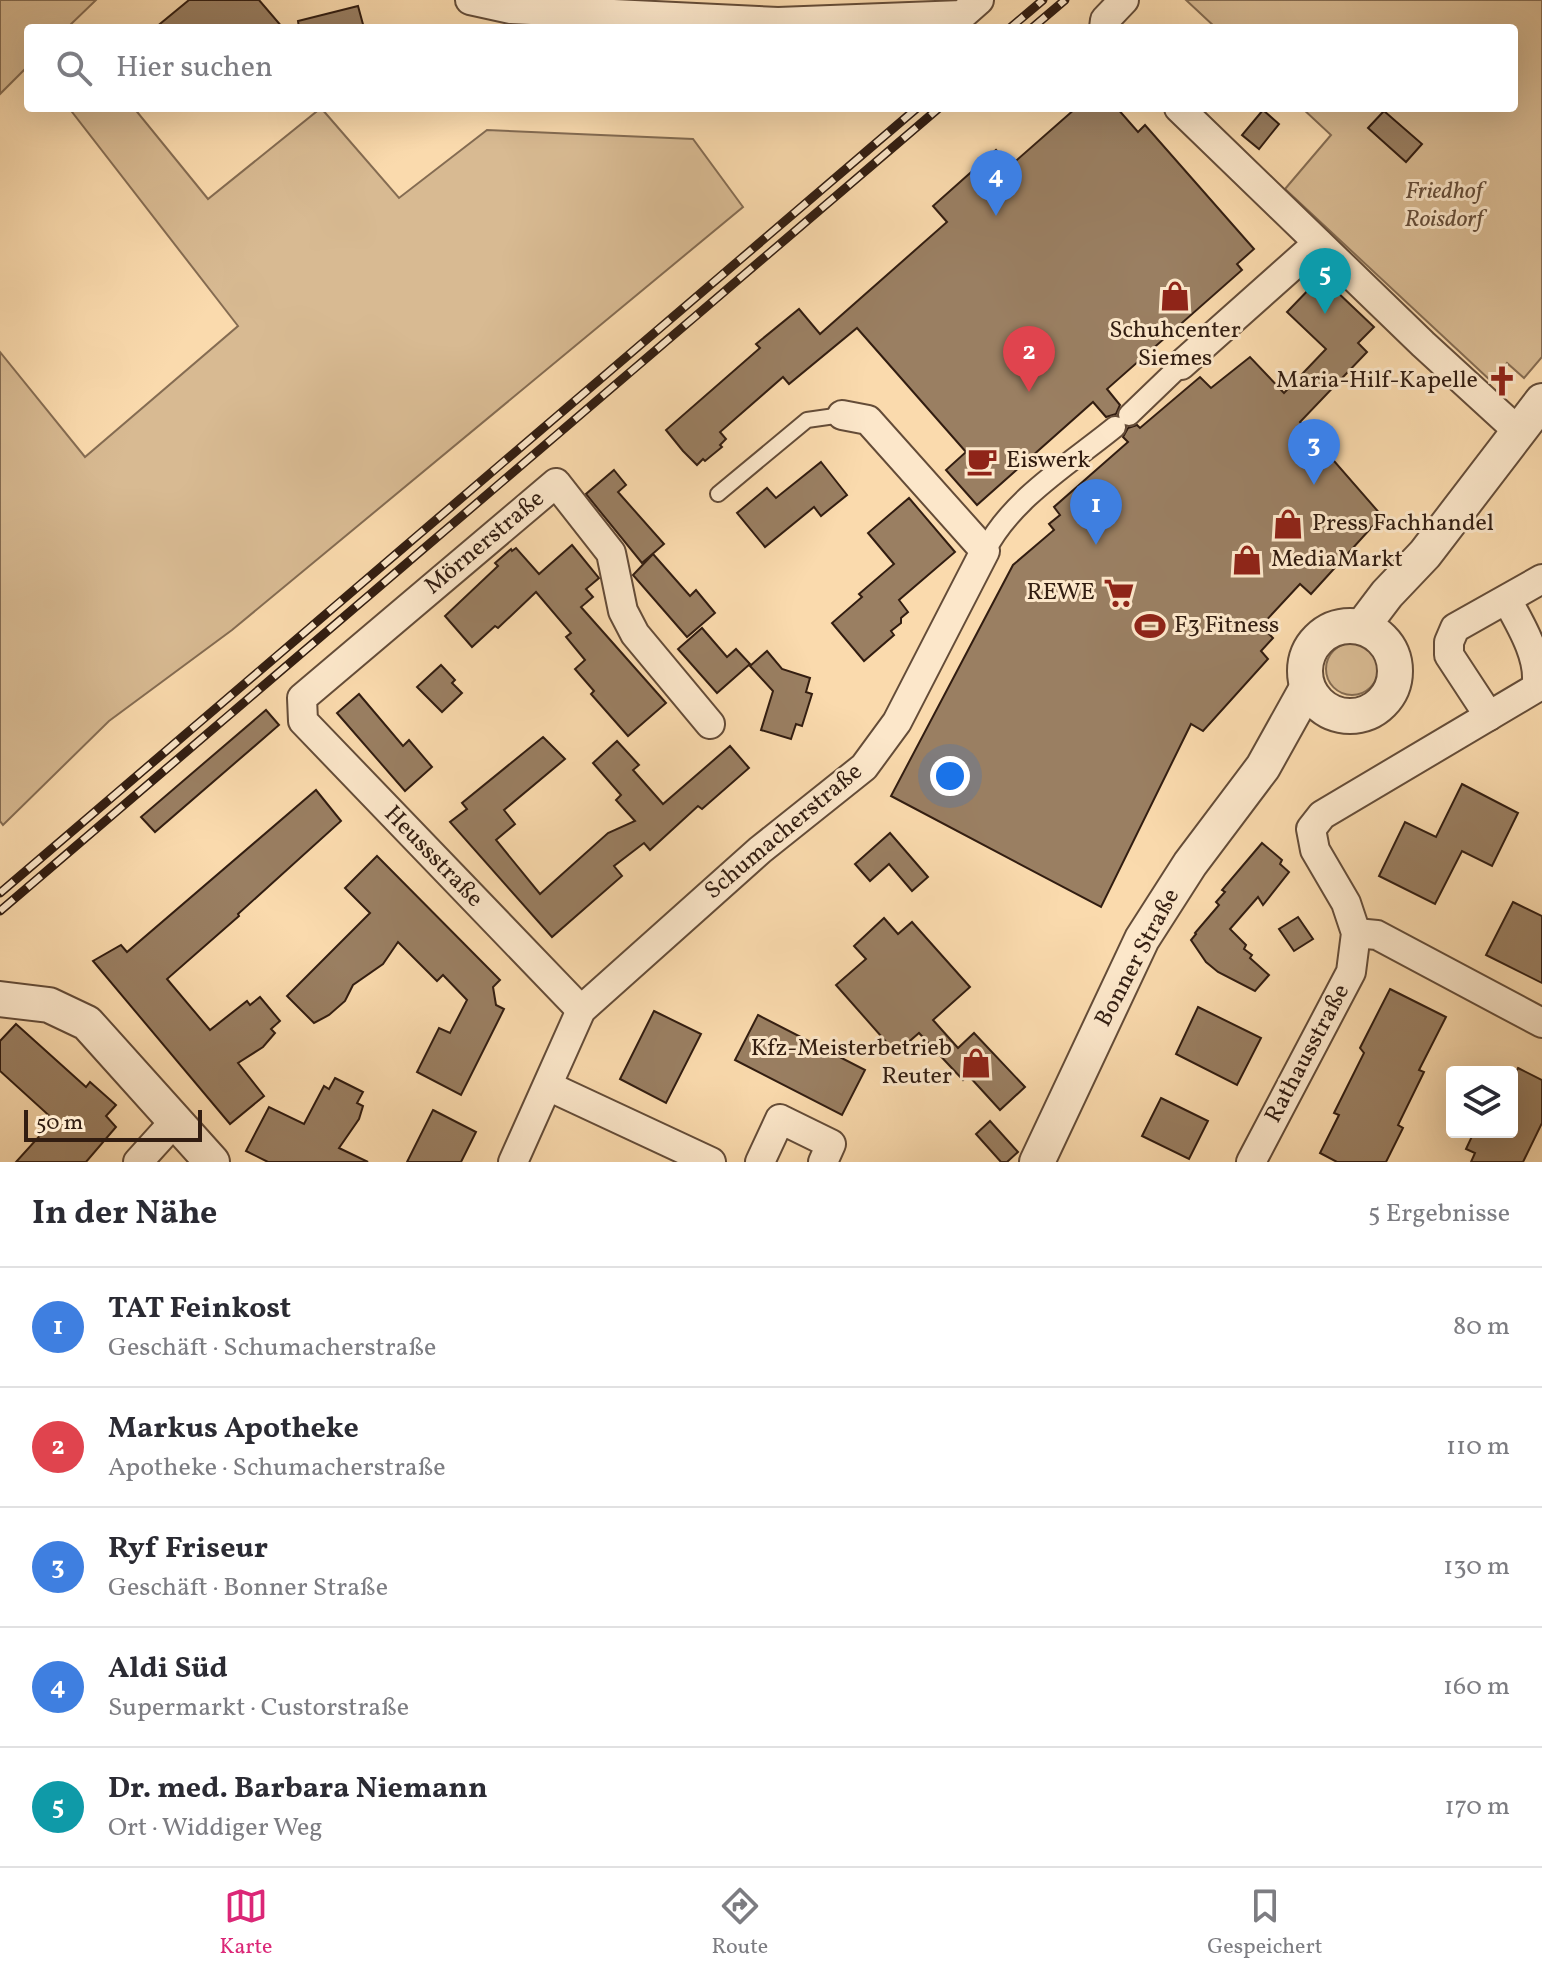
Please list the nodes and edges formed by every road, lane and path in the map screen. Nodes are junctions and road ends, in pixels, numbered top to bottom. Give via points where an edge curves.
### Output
1 (470, 0) edge
2 (1124, 0) edge
3 (970, 8) edge
4 (1104, 24) edge
5 (1183, 112) edge
6 (1318, 243) junction
7 (1181, 365) joint
8 (1542, 401) edge
9 (842, 415) joint
10 (1519, 432) junction
11 (718, 494) dead end
12 (985, 551) junction
13 (1542, 579) edge
14 (1507, 600) junction
15 (1374, 634) junction
16 (1307, 688) junction
17 (302, 698) joint
18 (1337, 715) junction
19 (1489, 716) junction
20 (710, 724) dead end
21 (1263, 767) junction
22 (1356, 933) junction
23 (0, 999) edge
24 (581, 1010) junction
25 (1542, 1023) edge
26 (548, 1086) junction
27 (175, 1121) junction
28 (138, 1162) edge
29 (212, 1162) edge
30 (513, 1162) edge
31 (711, 1162) edge
32 (760, 1162) edge
33 (823, 1162) edge
34 (1037, 1162) edge
35 (1251, 1162) edge

1 - 3 street via 511,9 778,22
2 - 4 street
5 - 6 street
6 - 7 street, Schumacherstraße
6 - 10 street
7 - 12 street, Schumacherstraße via 1026,500 993,534
8 - 10 street
9 - 11 lane via 807,420
9 - 12 street via 868,420
10 - 15 street via 1425,554 1405,605
12 - 24 street, Schumacherstraße via 897,722 864,767 760,850
13 - 14 street
14 - 19 street, Rathausstraße via 1541,660 1541,678 1536,688
14 - 19 street via 1455,628 1449,642 1449,655
15 - 16 street via 1340,626 1316,640 1305,663
15 - 18 street via 1394,659 1395,679 1388,696 1374,710
16 - 18 street via 1324,709
16 - 21 street, Bonner Straße
17 - 20 street, Mörnerstraße via 556,483 611,553 623,611 635,634
17 - 24 street, Heussstraße via 303,721
18 - 21 street, Bonner Straße
19 - 22 street, Rathausstraße via 1322,815 1311,829 1315,850 1346,903
21 - 34 street, Bonner Straße via 1142,939
22 - 25 street via 1377,935
22 - 35 street, Rathausstraße via 1351,972
23 - 27 street via 49,1005 87,1023
24 - 26 street, Schumacherstraße
26 - 30 street, Schumacherstraße
26 - 31 street
27 - 28 street
27 - 29 street
32 - 33 street via 780,1119 831,1144

